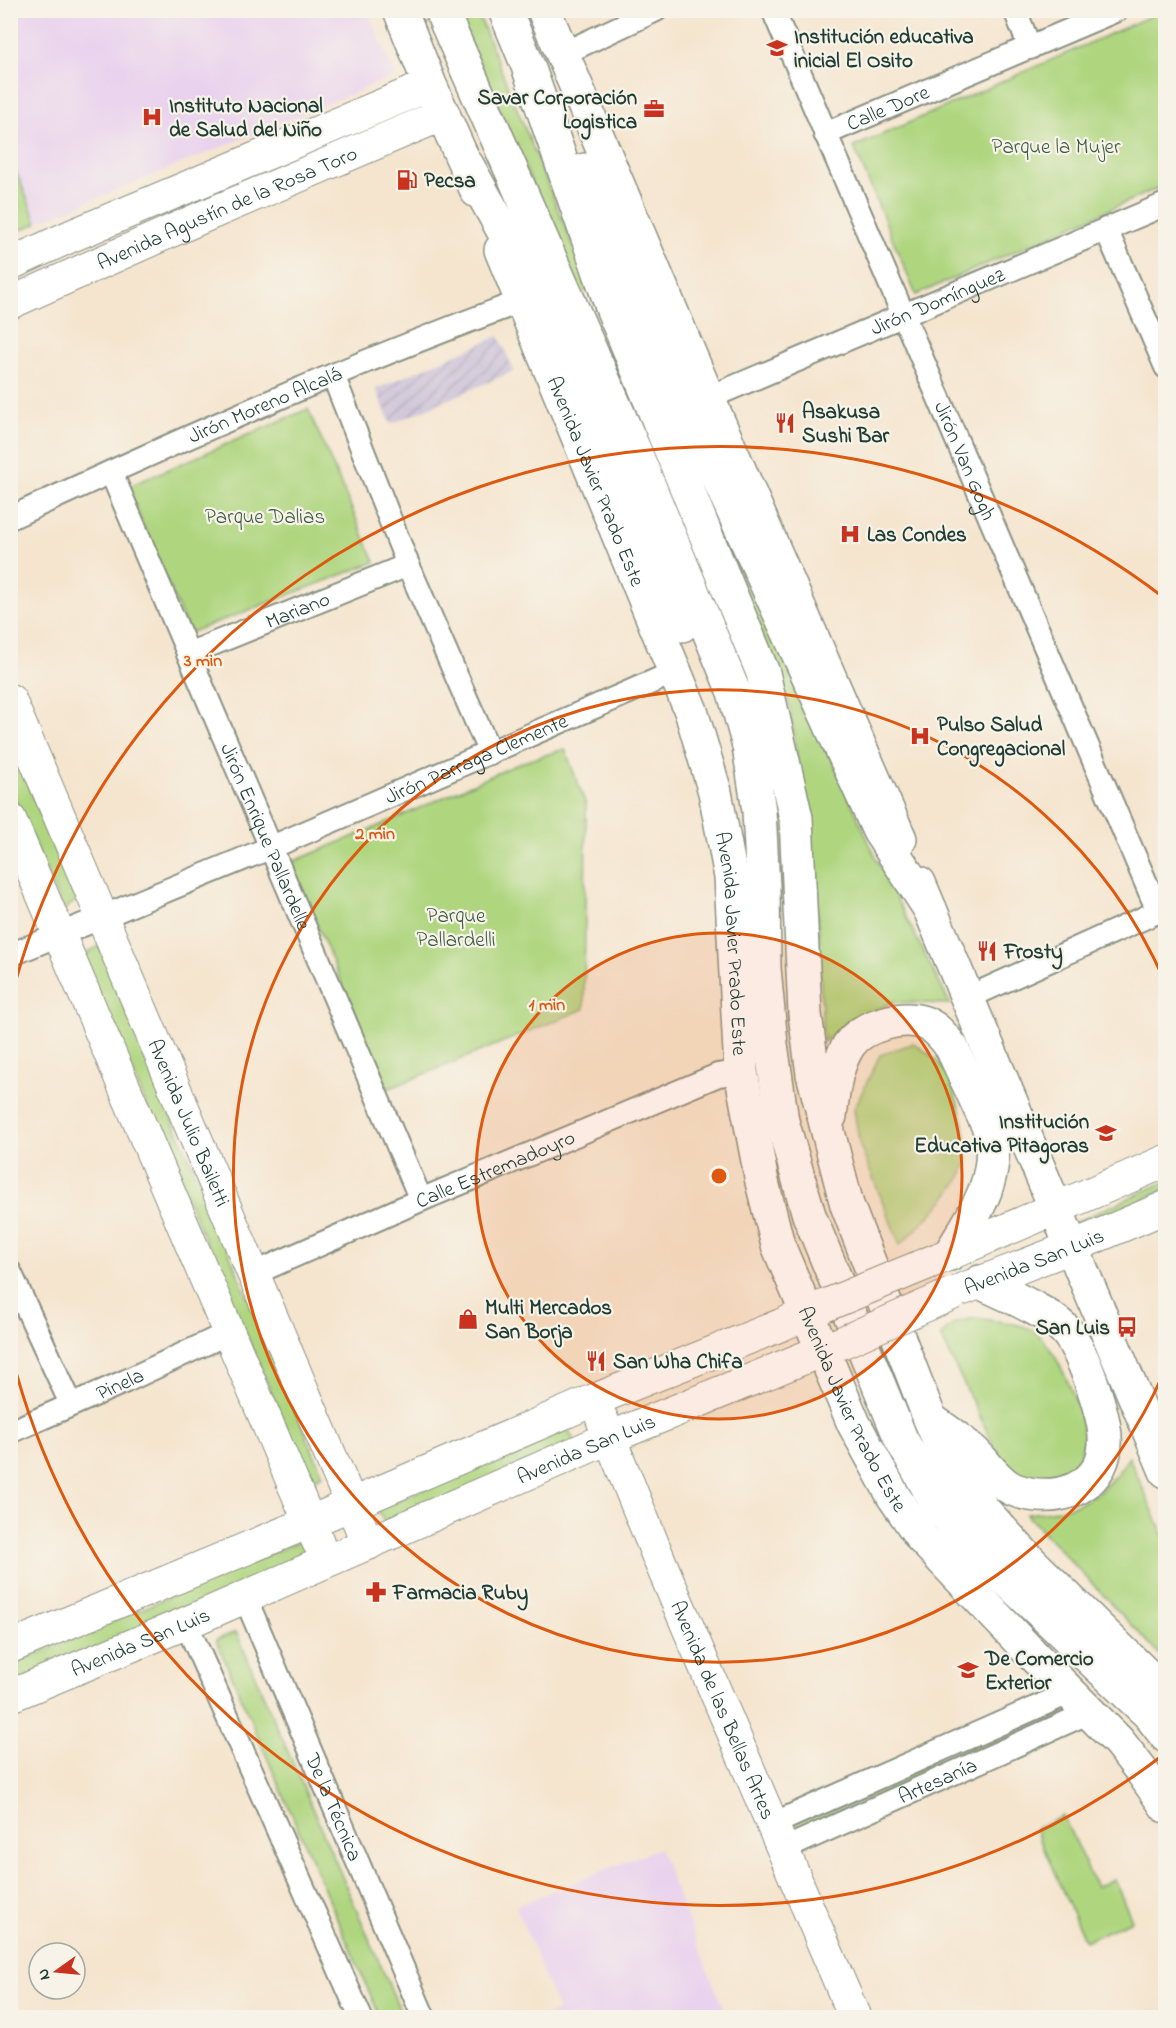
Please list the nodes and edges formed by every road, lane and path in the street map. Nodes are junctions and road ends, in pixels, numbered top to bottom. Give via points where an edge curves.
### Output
1 (400, 10) edge
2 (441, 10) edge
3 (505, 10) edge
4 (544, 10) edge
5 (656, 10) edge
6 (773, 10) edge
7 (1015, 10) edge
8 (1116, 10) edge
9 (1030, 48) junction
10 (562, 54) junction
11 (528, 66) junction
12 (430, 85) junction
13 (444, 114) junction
14 (825, 134) junction
15 (467, 165) junction
16 (196, 183) junction
17 (1166, 204) edge
18 (211, 214) junction
19 (1106, 229) junction
20 (10, 264) edge
21 (522, 301) junction
22 (10, 303) edge
23 (902, 316) junction
24 (1166, 367) edge
25 (333, 375) junction
26 (708, 398) junction
27 (111, 472) junction
28 (10, 518) edge
29 (408, 565) junction
30 (188, 654) junction
31 (675, 672) junction
32 (10, 700) edge
33 (490, 753) junction
34 (10, 819) edge
35 (272, 847) junction
36 (763, 887) junction
37 (930, 909) junction
38 (1162, 910) edge
39 (102, 916) junction
40 (59, 934) junction
41 (10, 955) edge
42 (967, 998) junction
43 (741, 1072) junction
44 (828, 1133) junction
45 (1166, 1161) edge
46 (421, 1200) junction
47 (1166, 1207) edge
48 (1056, 1209) junction
49 (1072, 1247) junction
50 (944, 1256) junction
51 (10, 1272) edge
52 (254, 1274) junction
53 (967, 1288) junction
54 (816, 1310) junction
55 (228, 1333) junction
56 (833, 1346) junction
57 (594, 1400) junction
58 (70, 1404) junction
59 (930, 1419) junction
60 (10, 1432) edge
61 (609, 1438) junction
62 (1166, 1471) edge
63 (351, 1505) junction
64 (310, 1522) junction
65 (368, 1544) junction
66 (327, 1562) junction
67 (245, 1597) junction
68 (186, 1623) junction
69 (10, 1647) edge
70 (1166, 1694) edge
71 (10, 1696) edge
72 (1080, 1702) junction
73 (1166, 1736) edge
74 (1166, 1806) edge
75 (778, 1836) junction
76 (360, 2018) edge
77 (424, 2018) edge
78 (855, 2018) edge

1 - 12 main road, Avenida Javier Prado Este
2 - 36 main road, Avenida Javier Prado Este via 635,452 734,692 751,757 759,811
3 - 11 main road
4 - 10 main road
5 - 10 street
6 - 14 street, Jirón Van Gogh
7 - 9 street
8 - 9 street, Calle Dore
9 - 14 street, Calle Dore
10 - 26 main road
11 - 37 main road via 584,166 695,427 879,831
11 - 44 main road via 613,310 763,673 796,818 805,1014 813,1074
12 - 13 main road, Avenida Javier Prado Este
12 - 16 street, Avenida Agustín de la Rosa Toro
13 - 15 main road, Avenida Javier Prado Este
13 - 18 street, Avenida Agustín de la Rosa Toro
14 - 23 street, Jirón Van Gogh
15 - 21 main road, Avenida Javier Prado Este
15 - 36 main road via 545,306 700,666 733,755 754,831
16 - 18 street
16 - 20 street, Avenida Agustín de la Rosa Toro
17 - 19 street, Jirón Domínguez
18 - 22 street, Avenida Agustín de la Rosa Toro
19 - 23 street, Jirón Domínguez
19 - 24 street
21 - 25 street, Jirón Moreno Alcalá
21 - 31 main road, Avenida Javier Prado Este
23 - 26 street, Jirón Domínguez
23 - 38 street, Jirón Van Gogh
25 - 27 street, Jirón Moreno Alcalá
25 - 29 street
26 - 37 main road
27 - 28 street, Jirón Moreno Alcalá
27 - 30 street, Jirón Enrique Pallardelle
29 - 30 street, Mariano
29 - 33 street
30 - 35 street, Jirón Enrique Pallardelle
31 - 33 street, Jirón Parraga Clemente
31 - 43 main road, Avenida Javier Prado Este via 704,748 731,877
32 - 39 street, Avenida Julio Bailetti
33 - 35 street, Jirón Parraga Clemente
34 - 40 street
35 - 39 street, Jirón Parraga Clemente
35 - 46 street, Jirón Enrique Pallardelle
36 - 73 main road, Avenida Javier Prado Este via 764,968 782,1121 809,1215 902,1439 939,1507 974,1549 1149,1714
37 - 42 main road
38 - 42 street
39 - 40 street, Jirón Parraga Clemente
39 - 52 street, Avenida Julio Bailetti
40 - 41 street, Jirón Parraga Clemente
40 - 55 street
42 - 48 main road
43 - 46 street, Calle Estremadoyro via 718,1075
43 - 54 main road, Avenida Javier Prado Este via 778,1245
44 - 50 main road via 836,1075 849,1045 866,1030 889,1022 908,1021 926,1023 944,1036 986,1120 993,1144 989,1184 981,1204
44 - 59 main road via 847,1205
45 - 48 street, Avenida San Luis
46 - 52 street, Calle Estremadoyro
47 - 49 street, Avenida San Luis
48 - 49 main road
48 - 50 street, Avenida San Luis
49 - 53 street, Avenida San Luis
49 - 62 main road
50 - 54 street, Avenida San Luis, bridge
51 - 58 street
52 - 63 street, Avenida Julio Bailetti
53 - 56 street, Avenida San Luis, bridge
53 - 59 main road via 1021,1302 1066,1331 1102,1413 1104,1455 1084,1483 1069,1492 1039,1496 1012,1489 1002,1482 973,1451
54 - 56 main road, Avenida Javier Prado Este
54 - 57 street, Avenida San Luis
55 - 58 street, Pinela
55 - 64 street
56 - 61 street, Avenida San Luis
56 - 72 main road, Avenida Javier Prado Este via 859,1434 909,1522 946,1566
57 - 61 street, Avenida de las Bellas Artes
57 - 63 street, Avenida San Luis
58 - 60 street, Pinela
59 - 70 main road via 965,1487 986,1512 1030,1561
61 - 65 street, Avenida San Luis
61 - 75 street, Avenida de las Bellas Artes
63 - 64 street, Avenida San Luis
63 - 65 street, Avenida Julio Bailetti
64 - 66 street
64 - 69 street, Avenida San Luis
65 - 66 street, Avenida San Luis
66 - 67 street, Avenida San Luis
67 - 68 street, Avenida San Luis
67 - 77 street, De la Técnica
68 - 71 street, Avenida San Luis
68 - 76 street
72 - 74 main road, Avenida Javier Prado Este via 1119,1742
72 - 75 street, Artesanía
75 - 78 street, Avenida de las Bellas Artes

